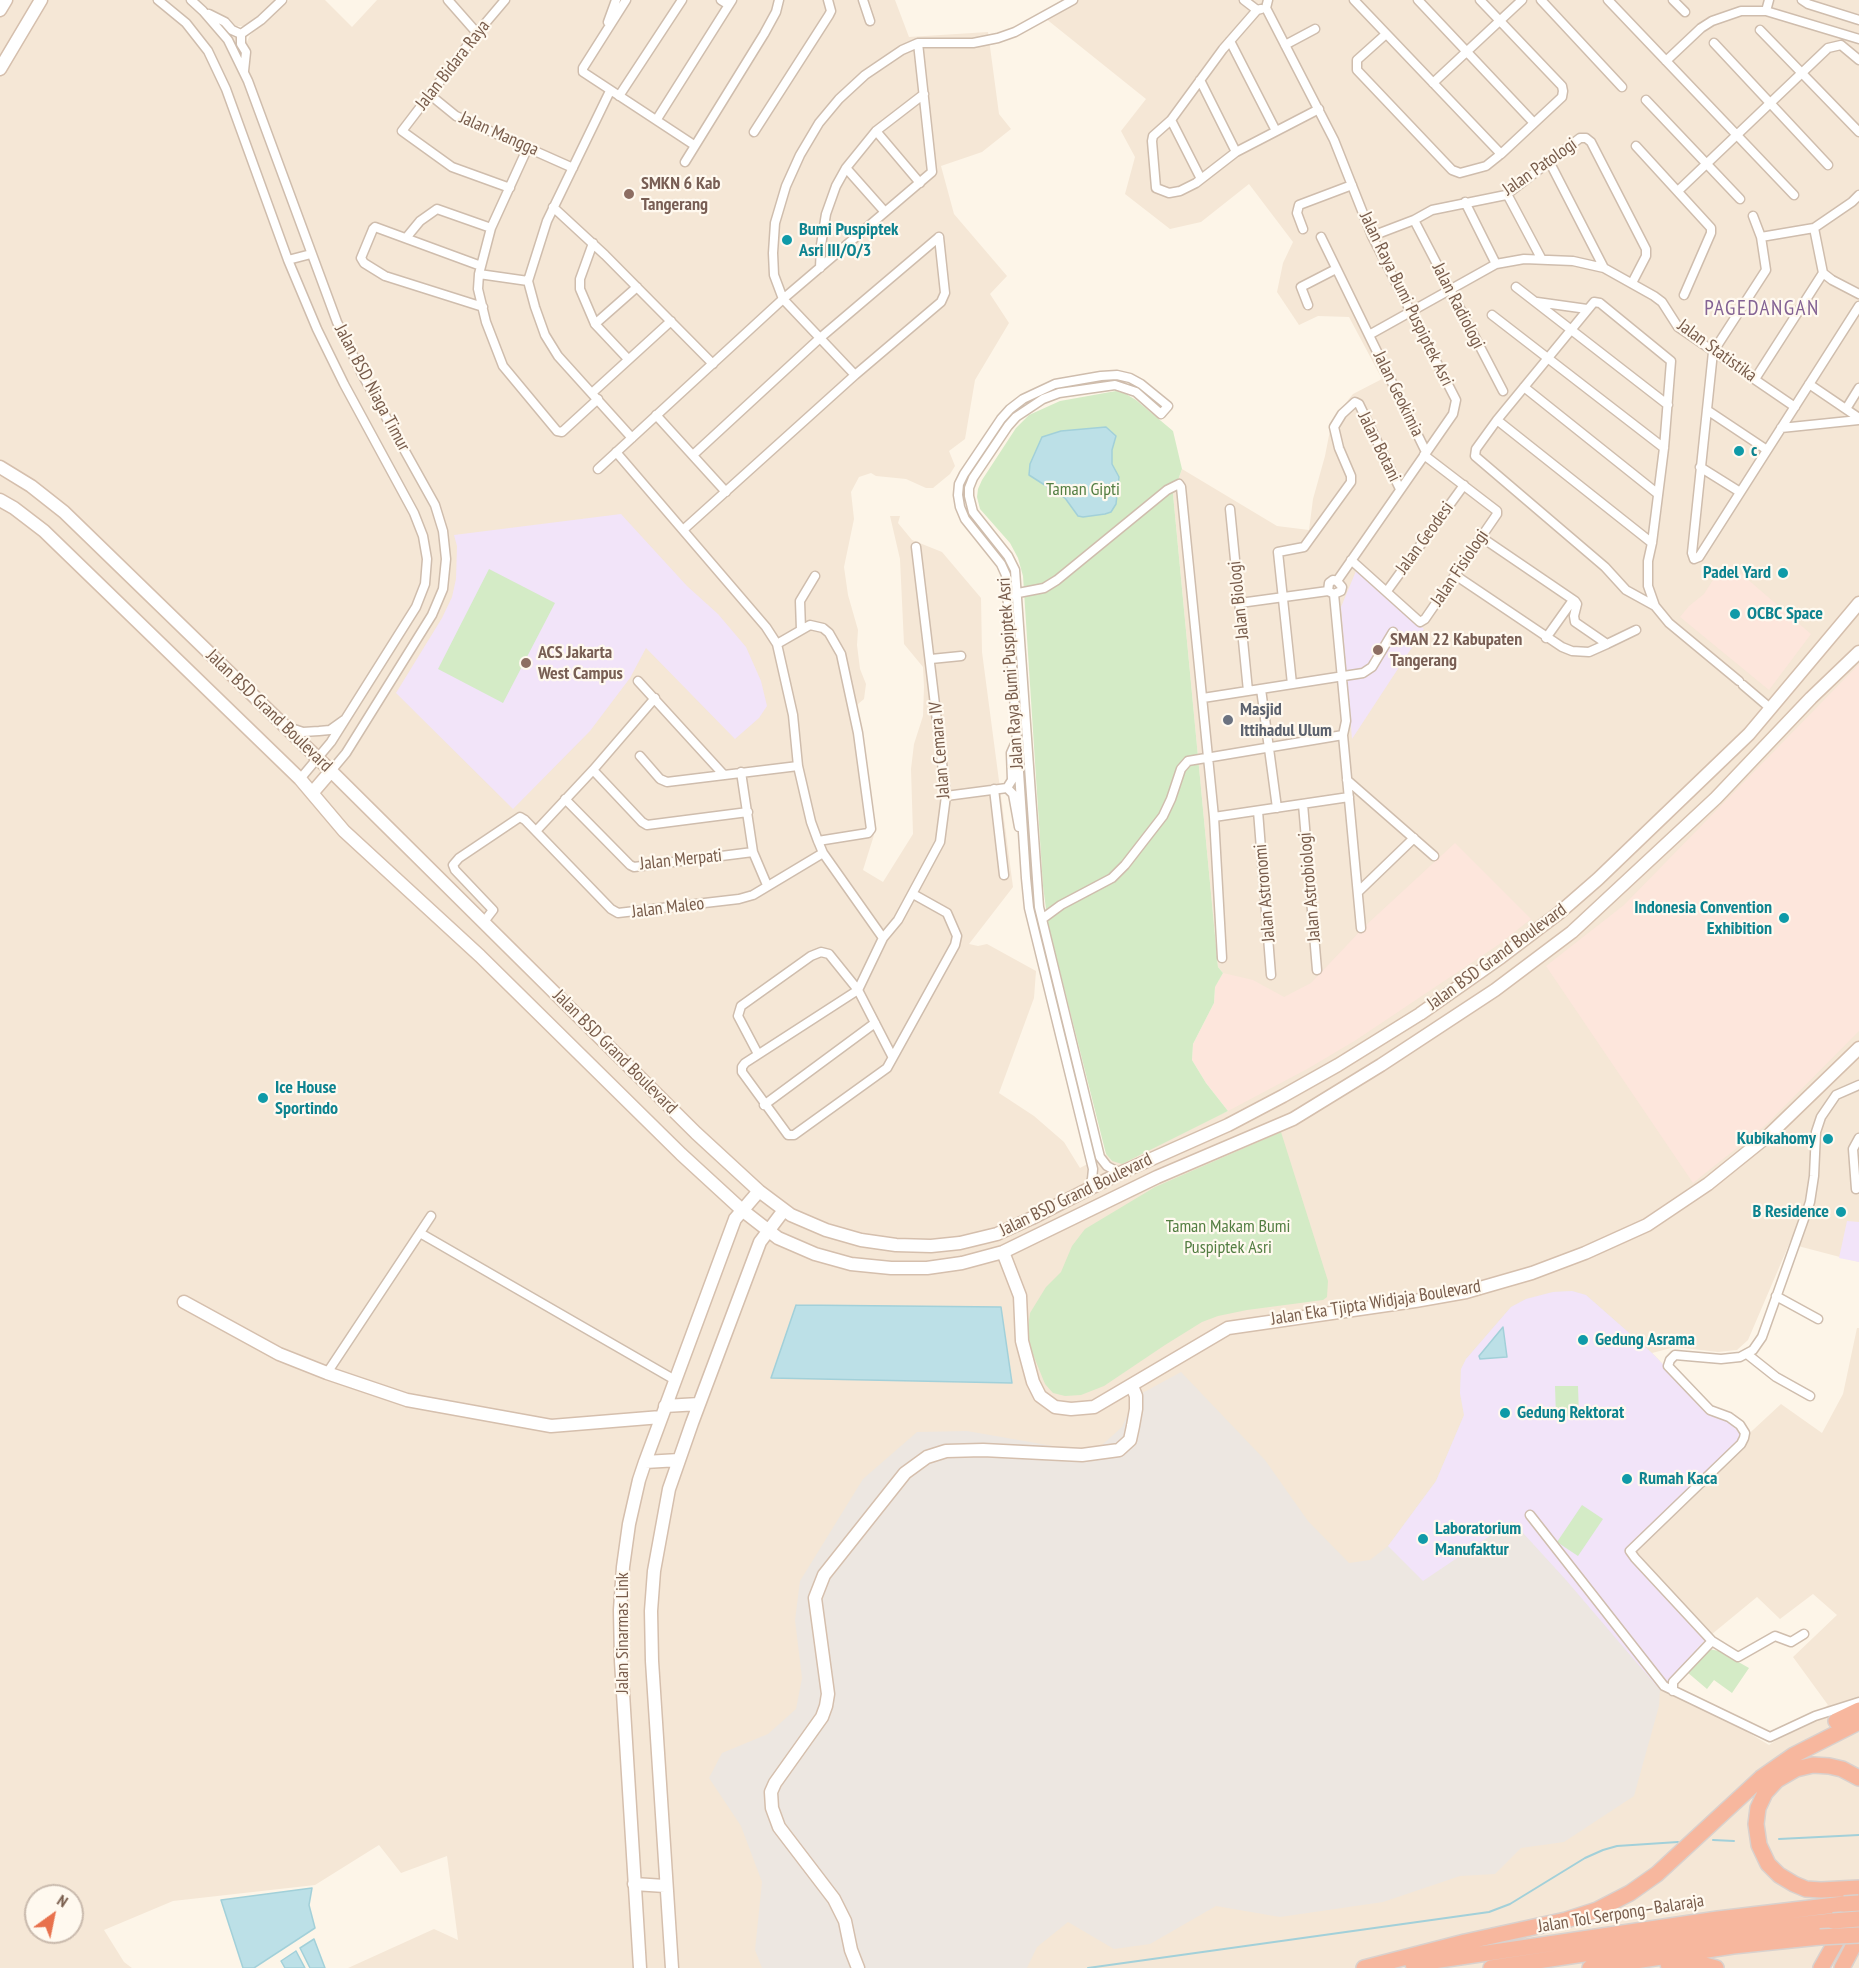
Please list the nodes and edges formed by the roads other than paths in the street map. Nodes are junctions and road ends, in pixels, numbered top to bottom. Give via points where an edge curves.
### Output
1 (6, 0) edge
2 (158, 0) edge
3 (191, 0) edge
4 (282, 0) edge
5 (448, 0) edge
6 (505, 0) edge
7 (616, 0) edge
8 (626, 0) edge
9 (681, 0) edge
10 (721, 0) edge
11 (779, 0) edge
12 (828, 0) edge
13 (863, 0) edge
14 (1073, 0) edge
15 (1244, 0) edge
16 (1354, 0) edge
17 (1418, 0) edge
18 (1480, 0) edge
19 (1522, 0) edge
20 (1541, 0) edge
21 (1608, 0) edge
22 (1673, 0) edge
23 (1769, 0) edge
24 (1802, 0) edge
25 (41, 1) edge
26 (731, 3) edge
27 (1267, 4) edge
28 (0, 10) edge
29 (1257, 10) junction
30 (203, 11) junction
31 (1766, 11) junction
32 (1684, 12) dead end
33 (1859, 20) edge
34 (870, 21) dead end
35 (1500, 21) junction
36 (1315, 29) dead end
37 (608, 30) junction
38 (1760, 30) dead end
39 (477, 33) junction
40 (241, 34) junction
41 (1386, 34) junction
42 (1859, 39) edge
43 (1230, 41) junction
44 (918, 43) junction
45 (1714, 43) dead end
46 (1286, 45) junction
47 (1467, 52) junction
48 (1859, 60) edge
49 (1666, 61) junction
50 (0, 69) edge
51 (243, 71) junction
52 (1802, 73) junction
53 (1200, 80) junction
54 (1433, 83) junction
55 (1623, 87) dead end
56 (610, 91) junction
57 (429, 94) junction
58 (924, 94) junction
59 (619, 96) junction
60 (1646, 100) dead end
61 (1770, 103) junction
62 (1319, 109) junction
63 (657, 120) junction
64 (1172, 120) junction
65 (1534, 123) junction
66 (876, 131) junction
67 (1276, 131) junction
68 (754, 132) dead end
69 (1859, 132) edge
70 (1737, 135) junction
71 (694, 145) junction
72 (1636, 146) dead end
73 (528, 147) junction
74 (1236, 152) junction
75 (1501, 154) junction
76 (1549, 161) junction
77 (685, 162) dead end
78 (1707, 164) junction
79 (1828, 165) dead end
80 (573, 168) junction
81 (846, 168) junction
82 (1201, 179) junction
83 (920, 183) junction
84 (1352, 184) junction
85 (510, 188) junction
86 (1679, 190) junction
87 (1507, 194) junction
88 (1794, 195) dead end
89 (1859, 195) edge
90 (1740, 199) dead end
91 (1856, 201) edge
92 (1465, 202) junction
93 (553, 207) junction
94 (885, 212) junction
95 (1753, 216) dead end
96 (1414, 220) junction
97 (491, 228) junction
98 (1814, 228) junction
99 (1303, 229) dead end
100 (1372, 236) junction
101 (1321, 237) dead end
102 (1761, 237) junction
103 (406, 238) junction
104 (593, 243) junction
105 (311, 254) junction
106 (1541, 258) junction
107 (288, 260) junction
108 (1496, 264) junction
109 (820, 267) junction
110 (1605, 268) junction
111 (1336, 269) junction
112 (480, 270) junction
113 (1823, 273) junction
114 (528, 281) junction
115 (1632, 283) junction
116 (637, 287) junction
117 (1516, 287) dead end
118 (1450, 290) junction
119 (1859, 294) edge
120 (1684, 295) dead end
121 (783, 299) junction
122 (1535, 302) junction
123 (1308, 305) dead end
124 (1859, 306) edge
125 (483, 307) junction
126 (1587, 309) junction
127 (1412, 312) junction
128 (1492, 315) dead end
129 (671, 321) junction
130 (595, 324) junction
131 (1570, 329) junction
132 (1369, 335) junction
133 (820, 338) junction
134 (1713, 352) junction
135 (1547, 358) junction
136 (628, 359) junction
137 (713, 364) junction
138 (855, 375) junction
139 (1755, 379) junction
140 (1809, 384) junction
141 (1524, 387) junction
142 (1859, 388) edge
143 (1503, 392) dead end
144 (595, 396) junction
145 (1668, 405) junction
146 (1795, 407) junction
147 (1846, 409) junction
148 (1707, 410) junction
149 (656, 415) junction
150 (1859, 419) edge
151 (1497, 420) junction
152 (1781, 428) junction
153 (632, 438) junction
154 (1664, 448) junction
155 (1767, 450) junction
156 (616, 452) junction
157 (1425, 454) junction
158 (693, 455) junction
159 (0, 467) edge
160 (1700, 467) junction
161 (598, 469) dead end
162 (1464, 485) junction
163 (1400, 489) junction
164 (726, 492) junction
165 (1740, 492) junction
166 (1659, 494) junction
167 (0, 500) edge
168 (1230, 509) dead end
169 (683, 531) junction
170 (1481, 537) junction
171 (1652, 543) junction
172 (916, 547) dead end
173 (1350, 560) junction
174 (1455, 575) junction
175 (814, 576) dead end
176 (1387, 591) junction
177 (1017, 593) junction
178 (1331, 593) junction
179 (1006, 596) junction
180 (1284, 598) junction
181 (1572, 600) junction
182 (1240, 603) junction
183 (1859, 603) edge
184 (1655, 606) junction
185 (801, 630) junction
186 (1636, 630) dead end
187 (1393, 632) dead end
188 (1546, 638) junction
189 (777, 644) junction
190 (1607, 644) junction
191 (1859, 652) edge
192 (961, 656) dead end
193 (931, 659) junction
194 (1341, 677) junction
195 (638, 681) dead end
196 (1292, 684) junction
197 (1261, 689) junction
198 (1248, 691) junction
199 (655, 698) junction
200 (1203, 698) junction
201 (1770, 708) junction
202 (346, 718) junction
203 (285, 726) junction
204 (1343, 735) junction
205 (1016, 742) junction
206 (1269, 746) junction
207 (640, 756) dead end
208 (318, 758) junction
209 (1209, 758) junction
210 (798, 766) junction
211 (593, 770) junction
212 (331, 771) junction
213 (741, 772) junction
214 (723, 774) junction
215 (300, 779) junction
216 (1347, 780) junction
217 (1700, 782) junction
218 (1007, 788) junction
219 (994, 789) junction
220 (313, 792) junction
221 (946, 796) junction
222 (1349, 797) junction
223 (1716, 798) junction
224 (566, 799) junction
225 (1303, 804) junction
226 (1277, 808) junction
227 (1258, 811) junction
228 (748, 812) junction
229 (1214, 817) junction
230 (536, 831) junction
231 (1023, 835) junction
232 (1414, 838) junction
233 (818, 841) junction
234 (753, 852) junction
235 (823, 853) junction
236 (1434, 856) dead end
237 (1004, 875) dead end
238 (767, 885) junction
239 (1358, 892) junction
240 (913, 894) junction
241 (1559, 913) junction
242 (1042, 919) junction
243 (483, 923) junction
244 (1361, 928) dead end
245 (1572, 932) junction
246 (883, 938) junction
247 (1048, 943) junction
248 (1038, 945) junction
249 (1222, 958) dead end
250 (1317, 970) dead end
251 (1271, 975) dead end
252 (858, 990) junction
253 (875, 1023) junction
254 (1859, 1048) edge
255 (758, 1054) junction
256 (892, 1056) junction
257 (1859, 1085) edge
258 (764, 1105) junction
259 (1859, 1138) edge
260 (1120, 1173) junction
261 (1088, 1189) junction
262 (1856, 1189) dead end
263 (759, 1191) junction
264 (742, 1210) junction
265 (784, 1210) junction
266 (431, 1216) dead end
267 (768, 1231) junction
268 (420, 1233) junction
269 (1003, 1252) junction
270 (1776, 1296) junction
271 (184, 1302) dead end
272 (1818, 1319) dead end
273 (1747, 1354) junction
274 (327, 1373) junction
275 (675, 1380) junction
276 (1132, 1386) junction
277 (1810, 1396) dead end
278 (699, 1404) junction
279 (663, 1412) junction
280 (679, 1460) junction
281 (645, 1462) junction
282 (1530, 1515) dead end
283 (1804, 1634) dead end
284 (1712, 1641) junction
285 (1673, 1691) junction
286 (1859, 1702) edge
287 (1859, 1710) edge
288 (1859, 1722) edge
289 (1859, 1778) edge
290 (1710, 1824) junction
291 (634, 1884) junction
292 (665, 1886) junction
293 (1853, 1897) edge
294 (1859, 1919) edge
295 (1859, 1935) edge
296 (640, 1968) edge
297 (672, 1968) edge
298 (858, 1968) edge
299 (1364, 1968) edge
300 (1390, 1968) edge
301 (1491, 1968) edge
302 (1592, 1968) edge
303 (1716, 1968) edge
304 (1821, 1968) edge
305 (1842, 1968) edge

1 - 28 main road
2 - 107 street, Jalan BSD Niaga Timur via 186,23 208,51 226,89
3 - 30 street, Jalan BSD Niaga Timur
4 - 40 street
5 - 39 street
6 - 39 street, Jalan Bidara Raya
7 - 37 street
8 - 37 street
9 - 59 street
10 - 26 street
11 - 71 street via 764,34
12 - 68 street via 829,15
13 - 34 street
14 - 44 street via 998,38 973,43
15 - 29 street
16 - 41 street
17 - 47 street
18 - 35 street
19 - 35 street
20 - 55 street
21 - 49 street
22 - 32 street
23 - 31 street
24 - 33 street
25 - 50 main road
26 - 63 street
27 - 29 street
27 - 46 street, Jalan Raya Bumi Puspiptek Asri
29 - 43 street
30 - 40 street
30 - 51 street, Jalan BSD Niaga Timur via 228,40
31 - 42 street
31 - 49 street via 1741,11 1712,21
35 - 47 street
35 - 65 street via 1563,88 1562,97
36 - 46 street
37 - 56 street via 583,72
38 - 52 street
39 - 57 street, Jalan Bidara Raya
40 - 51 street via 246,52
41 - 54 street
41 - 75 street via 1357,60 1357,70 1455,172 1486,166
43 - 53 street
43 - 67 street
44 - 58 street
44 - 121 street via 856,83 819,123 800,155 775,223 774,275
45 - 61 street
46 - 62 street, Jalan Raya Bumi Puspiptek Asri
47 - 54 street
47 - 65 street
48 - 52 street via 1841,45 1832,46
49 - 70 street
51 - 105 street, Jalan BSD Niaga Timur
52 - 61 street
52 - 69 street
53 - 64 street
53 - 74 street
54 - 75 street
56 - 59 street
56 - 80 street
57 - 73 street, Jalan Mangga via 456,116
57 - 85 street, Jalan Bidara Raya via 402,130 452,167
58 - 66 street
58 - 83 street via 932,172
59 - 63 street
60 - 78 street
61 - 70 street
61 - 79 street
62 - 67 street
62 - 84 street, Jalan Raya Bumi Puspiptek Asri
63 - 71 street
64 - 82 street
64 - 82 street via 1153,136 1156,188 1173,193
65 - 75 street
66 - 81 street
66 - 83 street
67 - 74 street
70 - 78 street
70 - 88 street
71 - 77 street
72 - 86 street
73 - 80 street, Jalan Mangga
73 - 85 street
74 - 82 street
76 - 87 street, Jalan Patologi
76 - 110 street
76 - 115 street, Jalan Patologi via 1580,138 1591,141 1646,249
78 - 86 street
78 - 90 street
80 - 93 street
81 - 94 street
81 - 109 street via 826,214
83 - 94 street
84 - 99 street via 1299,205 1297,213
84 - 100 street, Jalan Raya Bumi Puspiptek Asri
85 - 97 street
86 - 120 street via 1711,228
87 - 92 street, Jalan Patologi
87 - 106 street
89 - 91 street
91 - 98 street
92 - 96 street, Jalan Patologi via 1432,210
92 - 108 street
93 - 104 street
93 - 114 street
94 - 109 street
95 - 102 street
96 - 100 street, Jalan Patologi
96 - 118 street, Jalan Radiologi
97 - 103 street via 437,208
97 - 112 street
98 - 102 street
98 - 113 street
100 - 127 street, Jalan Raya Bumi Puspiptek Asri
101 - 111 street, Jalan Geokimia
102 - 134 street via 1766,270
103 - 112 street
103 - 125 street via 373,229 362,261 385,276
104 - 116 street
104 - 130 street via 579,284
105 - 107 street
105 - 212 street, Jalan BSD Niaga Timur via 362,374 435,505 446,559 443,589 432,615
106 - 108 street, Jalan Statistika
106 - 110 street, Jalan Statistika
107 - 202 street, Jalan BSD Niaga Timur via 344,384 414,513 427,559 425,584 416,607
108 - 118 street, Jalan Statistika
109 - 121 street
110 - 115 street, Jalan Statistika
111 - 123 street via 1301,287
111 - 132 street, Jalan Geokimia
112 - 114 street
112 - 125 street via 478,289
113 - 119 street
113 - 139 street
114 - 144 street via 545,335 558,356
115 - 134 street, Jalan Statistika via 1662,302 1678,327
116 - 129 street
116 - 130 street
117 - 122 street
118 - 127 street, Jalan Statistika
118 - 143 street, Jalan Radiologi
121 - 133 street
121 - 137 street
122 - 126 street
122 - 131 street
124 - 140 street
125 - 144 street via 503,366 557,431 562,432
126 - 131 street
126 - 145 street via 1594,302 1600,303 1670,358
127 - 132 street, Jalan Geokimia
127 - 157 street, Jalan Raya Bumi Puspiptek Asri via 1456,400 1453,414
128 - 135 street
129 - 136 street
129 - 137 street
130 - 136 street
131 - 135 street
131 - 145 street
132 - 157 street, Jalan Geokimia
133 - 138 street
133 - 138 street via 939,237 943,299
133 - 158 street
134 - 139 street, Jalan Statistika
134 - 148 street
135 - 141 street
135 - 154 street
136 - 144 street
137 - 149 street
138 - 164 street
139 - 146 street, Jalan Statistika
140 - 146 street
140 - 147 street
141 - 151 street
141 - 166 street
142 - 147 street
144 - 153 street
145 - 154 street
146 - 152 street
147 - 150 street
148 - 155 street
148 - 160 street
149 - 153 street
149 - 158 street
150 - 152 street
151 - 171 street
151 - 184 street via 1476,449 1476,459 1605,567 1626,590
152 - 155 street
153 - 156 street
154 - 166 street
155 - 165 street
156 - 161 street
156 - 169 street
157 - 162 street, Jalan Fisiologi
157 - 163 street, Jalan Raya Bumi Puspiptek Asri
158 - 164 street
159 - 203 main road, Jalan BSD Grand Boulevard via 64,512
160 - 165 street
160 - 165 street via 1694,558
162 - 170 street, Jalan Fisiologi via 1497,511
162 - 176 street, Jalan Geodesi
163 - 173 street, Jalan Raya Bumi Puspiptek Asri
163 - 180 street, Jalan Botani via 1359,404 1354,402 1334,427 1351,482 1304,547 1279,551
164 - 169 street
166 - 171 street
167 - 215 main road, Jalan BSD Grand Boulevard via 44,531
168 - 182 street, Jalan Biologi
169 - 189 street
170 - 174 street, Jalan Fisiologi
170 - 181 street
171 - 184 street via 1648,579
172 - 193 street, Jalan Cemara IV
173 - 176 street, Jalan Fisiologi
173 - 178 street, Jalan Raya Bumi Puspiptek Asri via 1337,581 1329,583
174 - 176 street, Jalan Fisiologi via 1422,622
174 - 188 street
175 - 185 street via 800,601
177 - 179 street
177 - 179 street, Jalan Raya Bumi Puspiptek Asri via 1012,564 973,512 969,488 973,478 1016,417 1059,393 1115,385 1136,392 1161,414 1167,405 1142,384 1117,375 1101,376 1038,391 1005,414 964,474 959,484 960,507 1004,570
177 - 200 street via 1044,588 1058,580 1179,484
177 - 242 street, Jalan Raya Bumi Puspiptek Asri
178 - 180 street
178 - 194 street
179 - 205 street, Jalan Raya Bumi Puspiptek Asri
180 - 182 street
180 - 196 street
181 - 188 street
181 - 190 street via 1577,604 1575,622
182 - 198 street, Jalan Biologi
183 - 201 main road, Jalan BSD Grand Boulevard
184 - 201 street via 1669,623
185 - 189 street
185 - 233 street via 810,625 823,628 841,654 872,827 868,833
186 - 190 street
187 - 194 street via 1370,668
188 - 190 street via 1572,651 1589,652
189 - 210 street via 793,715
191 - 223 main road, Jalan BSD Grand Boulevard
192 - 193 street
193 - 221 street, Jalan Cemara IV
194 - 196 street
194 - 204 street via 1346,722
195 - 199 street
196 - 197 street
197 - 198 street
197 - 206 street
198 - 200 street
199 - 211 street
199 - 214 street
200 - 209 street
201 - 217 main road, Jalan BSD Grand Boulevard
202 - 203 street via 330,730 303,732
202 - 208 street, Jalan BSD Niaga Timur
203 - 208 main road, Jalan BSD Grand Boulevard
204 - 206 street
204 - 216 street
205 - 218 street via 1011,753 1012,780
205 - 231 street, Jalan Raya Bumi Puspiptek Asri
206 - 209 street
206 - 226 street
207 - 214 street via 667,782
208 - 212 main road, Jalan BSD Grand Boulevard
208 - 215 street, Jalan BSD Niaga Timur
209 - 229 street
209 - 242 street via 1185,763 1163,816 1118,871
210 - 213 street
210 - 233 street
211 - 224 street
211 - 228 street via 647,825
212 - 220 main road
212 - 243 main road, Jalan BSD Grand Boulevard
213 - 214 street
213 - 228 street
215 - 220 main road, Jalan BSD Grand Boulevard
216 - 222 street
216 - 232 street
217 - 223 main road
217 - 241 main road, Jalan BSD Grand Boulevard
218 - 219 street
218 - 231 street via 1013,794 1016,820
219 - 221 street
219 - 237 street
220 - 264 main road, Jalan BSD Grand Boulevard via 344,831 480,956
221 - 240 street, Jalan Cemara IV via 940,842
222 - 225 street
222 - 239 street
223 - 245 main road, Jalan BSD Grand Boulevard
224 - 230 street
224 - 234 street, Jalan Merpati via 634,867
225 - 226 street
225 - 250 street, Jalan Astrobiologi
226 - 227 street
227 - 229 street
227 - 251 street, Jalan Astronomi
228 - 234 street
229 - 249 street
230 - 238 street, Jalan Maleo via 618,913 739,899
230 - 243 street, Jalan Maleo via 520,817 515,819 453,865 493,910
231 - 248 street, Jalan Raya Bumi Puspiptek Asri via 1029,908
232 - 236 street
232 - 239 street
233 - 235 street
234 - 238 street
235 - 238 street, Jalan Maleo
235 - 246 street
239 - 244 street
240 - 246 street, Jalan Cemara IV
240 - 256 street via 947,913 957,936
241 - 245 main road
241 - 260 main road, Jalan BSD Grand Boulevard via 1429,1007 1338,1065 1228,1125
242 - 247 street, Jalan Raya Bumi Puspiptek Asri
243 - 263 main road, Jalan BSD Grand Boulevard
245 - 269 main road, Jalan BSD Grand Boulevard via 1495,990 1293,1119 1157,1176
246 - 252 street, Jalan Cemara IV
247 - 248 street
247 - 260 street, Jalan Raya Bumi Puspiptek Asri via 1100,1157 1107,1167
248 - 261 street, Jalan Raya Bumi Puspiptek Asri via 1093,1168
252 - 253 street
252 - 255 street
252 - 255 street via 829,954 811,956 741,1006 738,1016
253 - 256 street
253 - 258 street
254 - 276 main road, Jalan Eka Tjipta Widjaja Boulevard via 1770,1134 1708,1184 1647,1225 1532,1273 1466,1292 1228,1328
255 - 258 street via 745,1063 742,1072
256 - 258 street via 883,1071 794,1135 788,1135
257 - 270 street via 1836,1095 1821,1117 1816,1132 1810,1202
259 - 262 street via 1853,1149
260 - 261 main road, Jalan BSD Grand Boulevard
261 - 265 main road, Jalan BSD Grand Boulevard via 997,1234 931,1246 861,1239 826,1230
263 - 264 main road, Jalan Sinarmas Link
263 - 265 main road, Jalan BSD Grand Boulevard
264 - 267 main road, Jalan BSD Grand Boulevard
264 - 275 main road, Jalan Sinarmas Link via 735,1219
265 - 267 main road, Jalan Sinarmas Link
266 - 268 street
267 - 269 main road, Jalan BSD Grand Boulevard via 815,1254 851,1264 891,1268 962,1263
267 - 278 main road, Jalan Sinarmas Link via 760,1242
268 - 274 street
268 - 275 street
269 - 276 main road, Jalan Eka Tjipta Widjaja Boulevard via 1020,1296 1022,1341 1040,1396 1056,1407 1094,1407
270 - 272 street
270 - 273 street via 1762,1337
271 - 274 main road via 279,1354
273 - 277 street via 1776,1377
273 - 284 street via 1720,1359 1675,1355 1670,1360 1668,1366 1710,1410 1740,1425 1744,1438 1630,1551
274 - 279 main road via 407,1400 551,1425
275 - 279 main road, Jalan Sinarmas Link
276 - 298 main road via 1136,1396 1133,1426 1130,1440 1119,1450 1082,1455 946,1451 927,1456 905,1473 833,1562 819,1586 815,1598 827,1684 826,1706 775,1783 772,1808 779,1827 834,1899 845,1921
278 - 279 main road
278 - 280 main road, Jalan Sinarmas Link
279 - 281 main road, Jalan Sinarmas Link
280 - 281 main road
280 - 292 main road, Jalan Sinarmas Link via 660,1530 651,1611
281 - 291 main road, Jalan Sinarmas Link via 629,1524 620,1610
282 - 285 street via 1664,1686
283 - 284 street via 1791,1642 1774,1636 1738,1658
284 - 285 street via 1673,1682
285 - 286 street via 1770,1737 1815,1716
287 - 290 highway via 1778,1755 1750,1779
288 - 290 highway via 1794,1755 1761,1778
289 - 293 highway via 1828,1766 1796,1769 1765,1793 1756,1824 1759,1845 1768,1864 1779,1875 1806,1888
290 - 299 highway via 1657,1874 1597,1910
291 - 292 main road
291 - 296 main road, Jalan Sinarmas Link
292 - 297 main road, Jalan Sinarmas Link
293 - 300 highway, Jalan Tol Serpong–Balaraja
293 - 304 highway
294 - 301 highway, Jalan Tol Serpong–Balaraja, bridge via 1730,1932
295 - 302 highway, bridge via 1733,1946
295 - 305 highway
302 - 303 highway via 1701,1964

